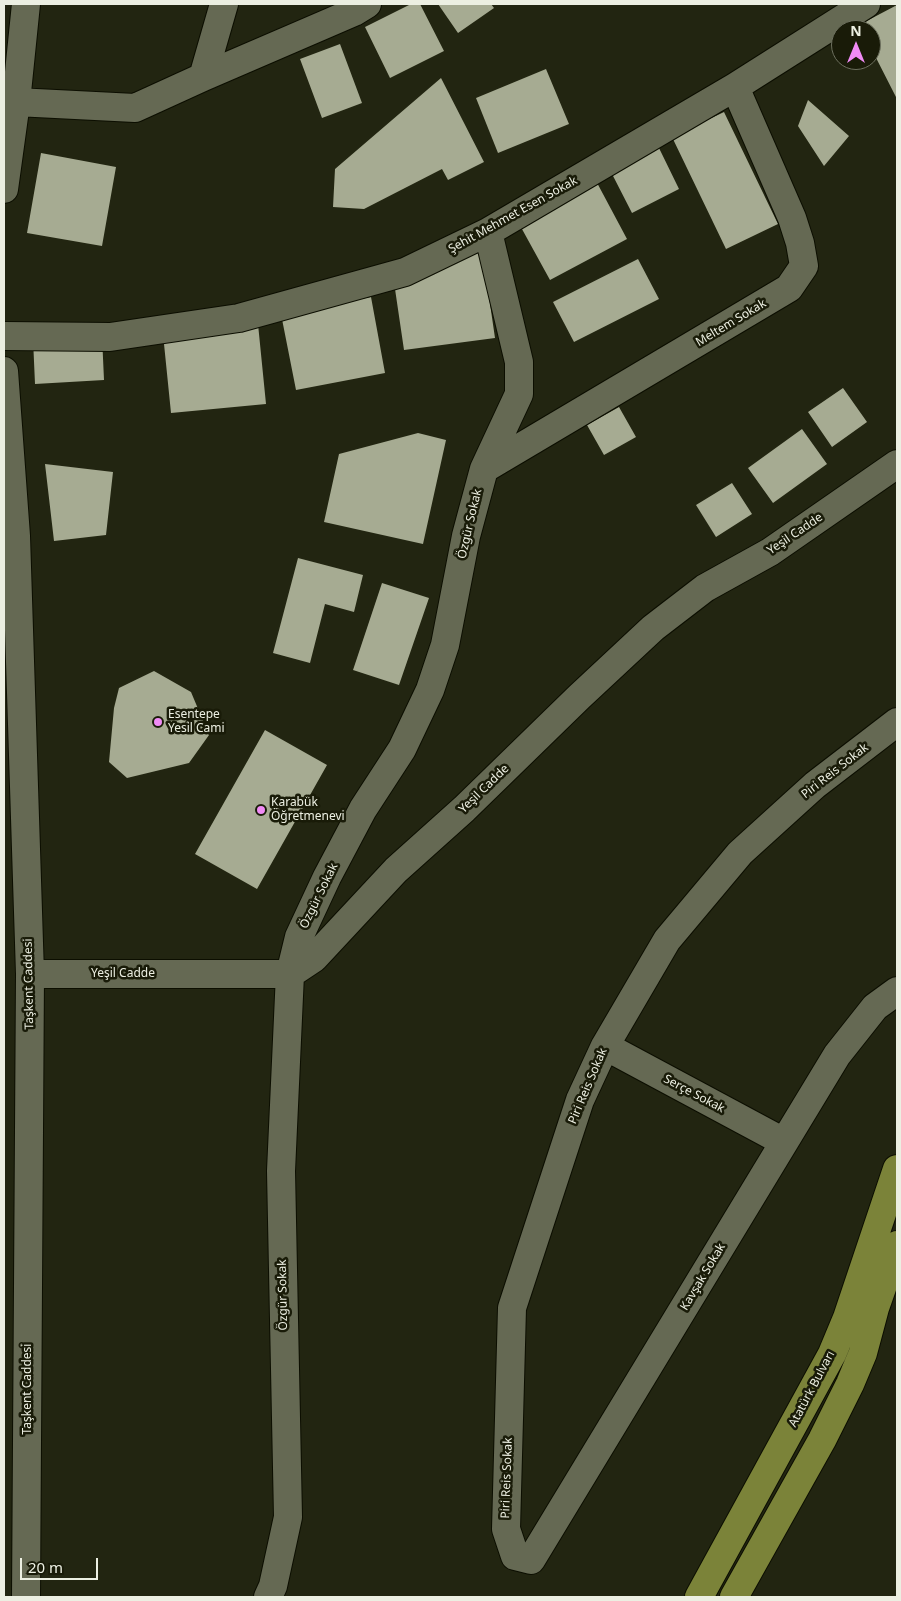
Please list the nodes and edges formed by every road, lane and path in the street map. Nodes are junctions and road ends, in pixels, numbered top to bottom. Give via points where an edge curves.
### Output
1 (26, 4) edge
2 (224, 4) edge
3 (367, 4) edge
4 (866, 4) edge
5 (203, 77) junction
6 (735, 88) junction
7 (16, 102) junction
8 (4, 189) edge
9 (488, 232) junction
10 (4, 336) edge
11 (4, 371) edge
12 (897, 464) edge
13 (484, 469) junction
14 (897, 722) edge
15 (30, 974) junction
16 (290, 974) junction
17 (897, 991) edge
18 (605, 1046) junction
19 (784, 1142) junction
20 (897, 1169) edge
21 (897, 1245) edge
22 (515, 1556) joint
23 (26, 1597) edge
24 (268, 1597) edge
25 (699, 1597) edge
26 (734, 1597) edge

1 - 7 street
2 - 5 street
3 - 5 street
4 - 6 street, Şehit Mehmet Esen Sokak
5 - 7 street via 135,108
6 - 9 street, Şehit Mehmet Esen Sokak
6 - 13 street, Meltem Sokak via 792,218 804,266 789,288
7 - 8 street
9 - 10 street, Şehit Mehmet Esen Sokak via 405,272 239,318 110,337
9 - 13 street, Özgür Sokak via 518,362 518,394
11 - 15 street, Taşkent Caddesi via 16,536
12 - 16 street, Yeşil Cadde via 770,552 704,588 653,628 396,870 314,958
13 - 16 street, Özgür Sokak via 466,536 445,645 430,690 402,749 363,809 327,877 299,937
14 - 18 street, Piri Reis Sokak via 814,785 740,853 667,940
15 - 16 street, Yeşil Cadde
15 - 23 street, Taşkent Caddesi
16 - 24 street, Özgür Sokak via 281,1171 288,1517
17 - 19 street, Kavşak Sokak via 875,1008 837,1055
18 - 19 street, Serçe Sokak
18 - 22 street, Piri Reis Sokak via 580,1100 512,1308 506,1529
19 - 22 street, Kavşak Sokak via 532,1560
20 - 25 main road, Atatürk Bulvarı via 832,1354
21 - 26 main road via 850,1384

